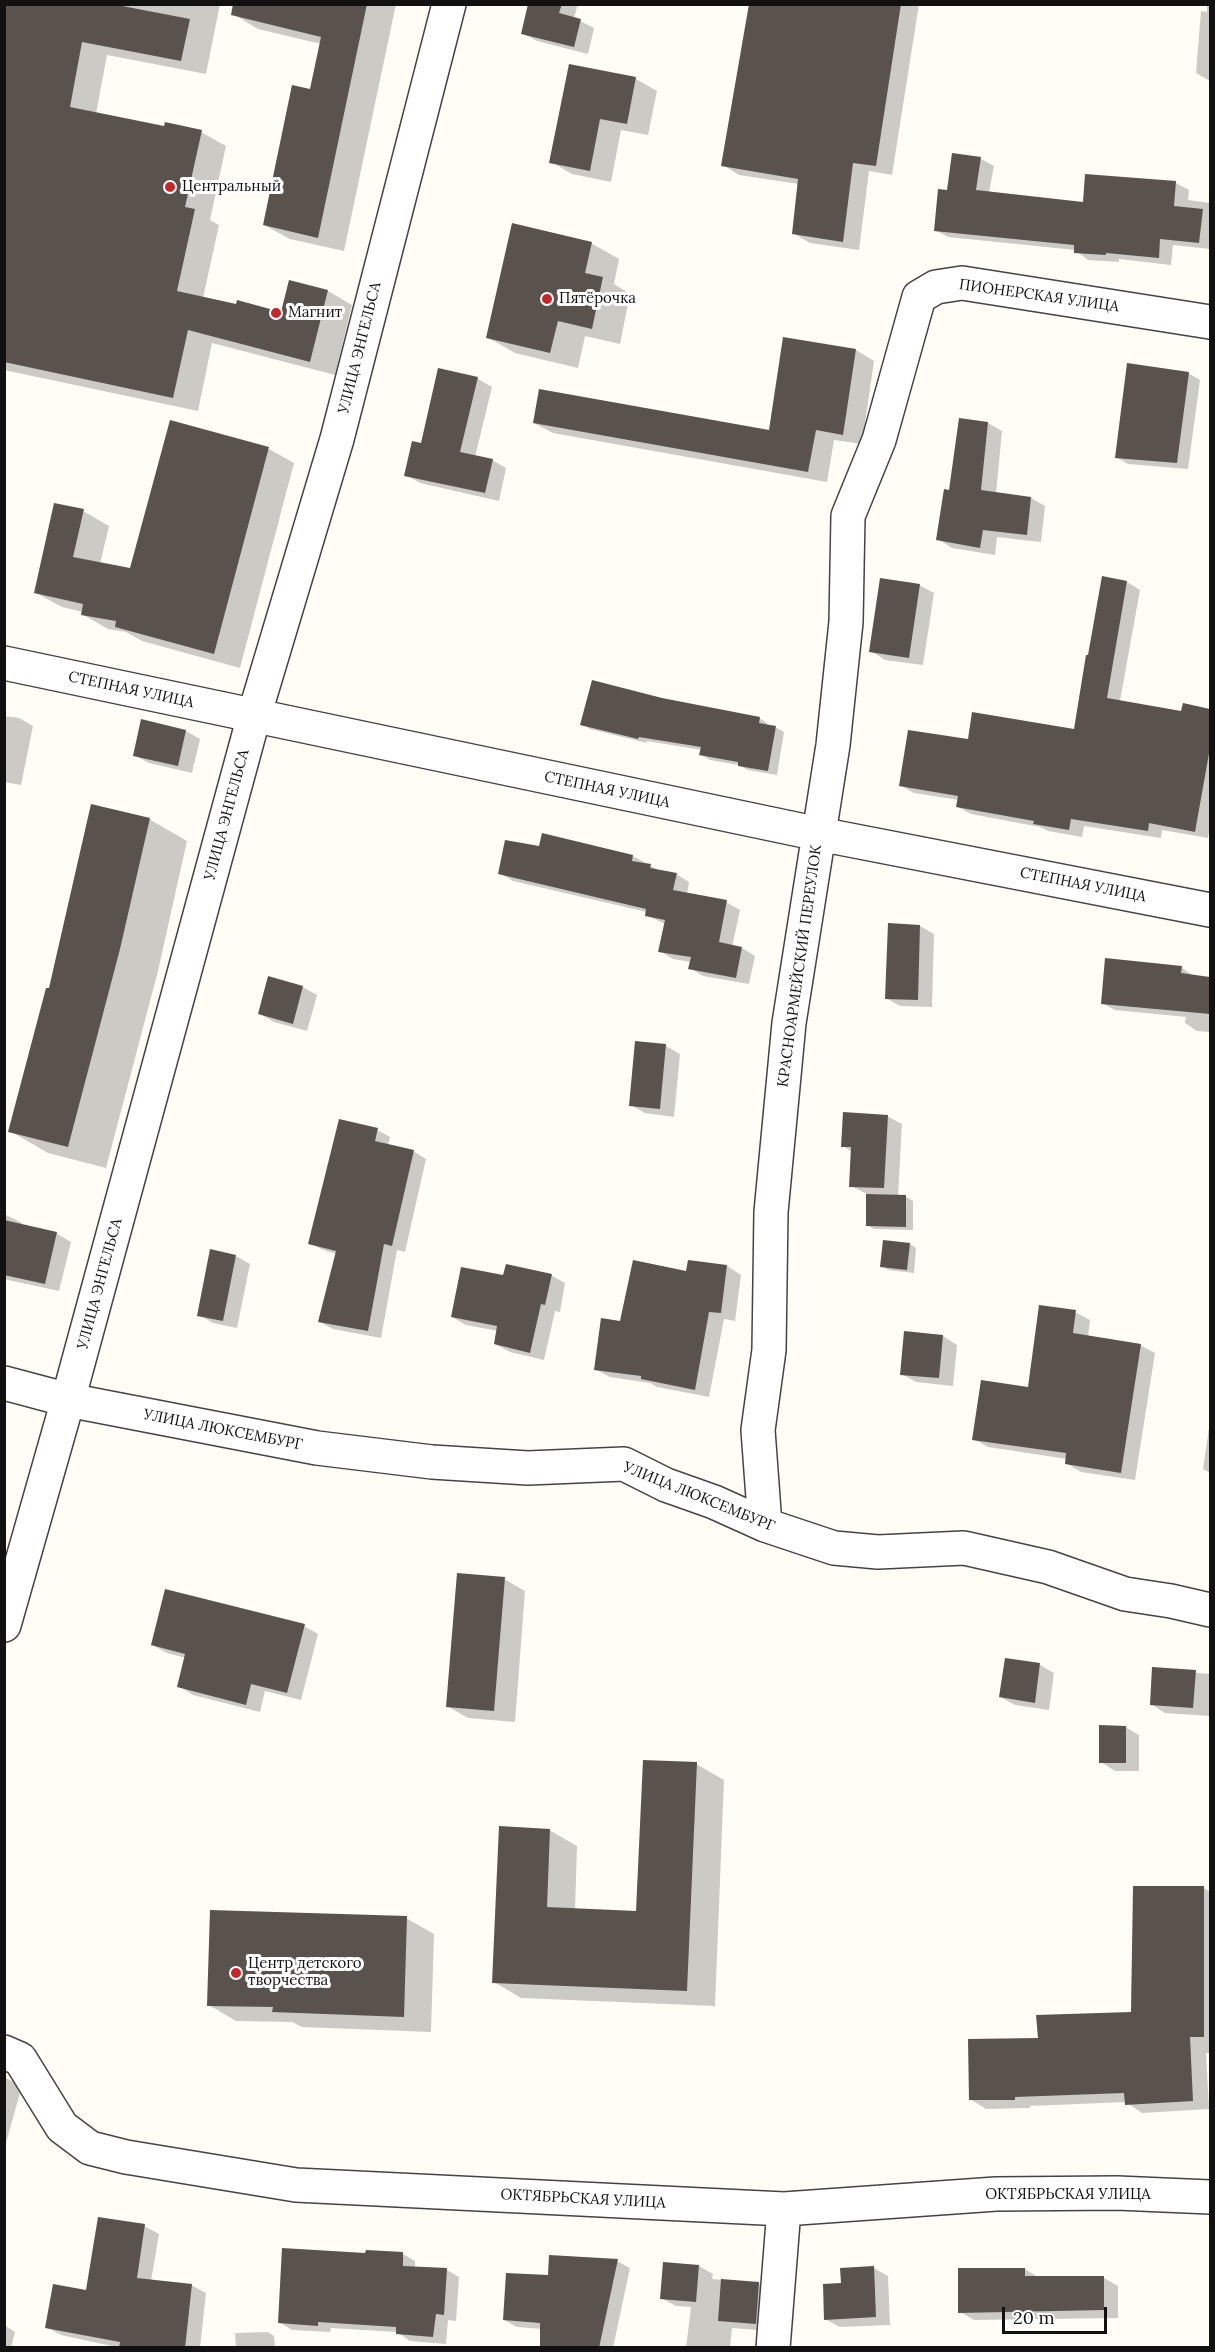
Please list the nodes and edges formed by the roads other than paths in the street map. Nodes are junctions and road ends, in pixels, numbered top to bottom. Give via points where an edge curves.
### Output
1 (449, 4) edge
2 (1210, 322) edge
3 (848, 516) joint
4 (4, 663) edge
5 (254, 716) junction
6 (819, 834) junction
7 (1210, 909) edge
8 (4, 1383) edge
9 (68, 1400) junction
10 (765, 1525) junction
11 (1210, 1610) edge
12 (4, 1625) edge
13 (4, 2052) edge
14 (1210, 2197) edge
15 (784, 2209) junction
16 (773, 2348) edge

1 - 5 street, УЛИЦА ЭНГЕЛЬСА via 336,440
2 - 3 street, ПИОНЕРСКАЯ УЛИЦА via 962,283 936,287 919,297 879,440
3 - 6 street, КРАСНОАРМЕЙСКИЙ ПЕРЕУЛОК via 846,622
4 - 5 street, СТЕПНАЯ УЛИЦА
5 - 6 street, СТЕПНАЯ УЛИЦА
5 - 9 street, УЛИЦА ЭНГЕЛЬСА
6 - 7 street, СТЕПНАЯ УЛИЦА
6 - 10 street, КРАСНОАРМЕЙСКИЙ ПЕРЕУЛОК via 789,1023 771,1212 769,1350 758,1430
8 - 9 street, УЛИЦА ЛЮКСЕМБУРГ
9 - 10 street, УЛИЦА ЛЮКСЕМБУРГ via 317,1448 409,1459 528,1468 624,1464
9 - 12 street, УЛИЦА ЭНГЕЛЬСА
10 - 11 street, УЛИЦА ЛЮКСЕМБУРГ via 834,1548 878,1552 964,1548 1048,1567 1125,1594
13 - 15 street, ОКТЯБРЬСКАЯ УЛИЦА via 20,2060 62,2127 90,2148 126,2157 296,2185
14 - 15 street, ОКТЯБРЬСКАЯ УЛИЦА via 996,2194
15 - 16 street

